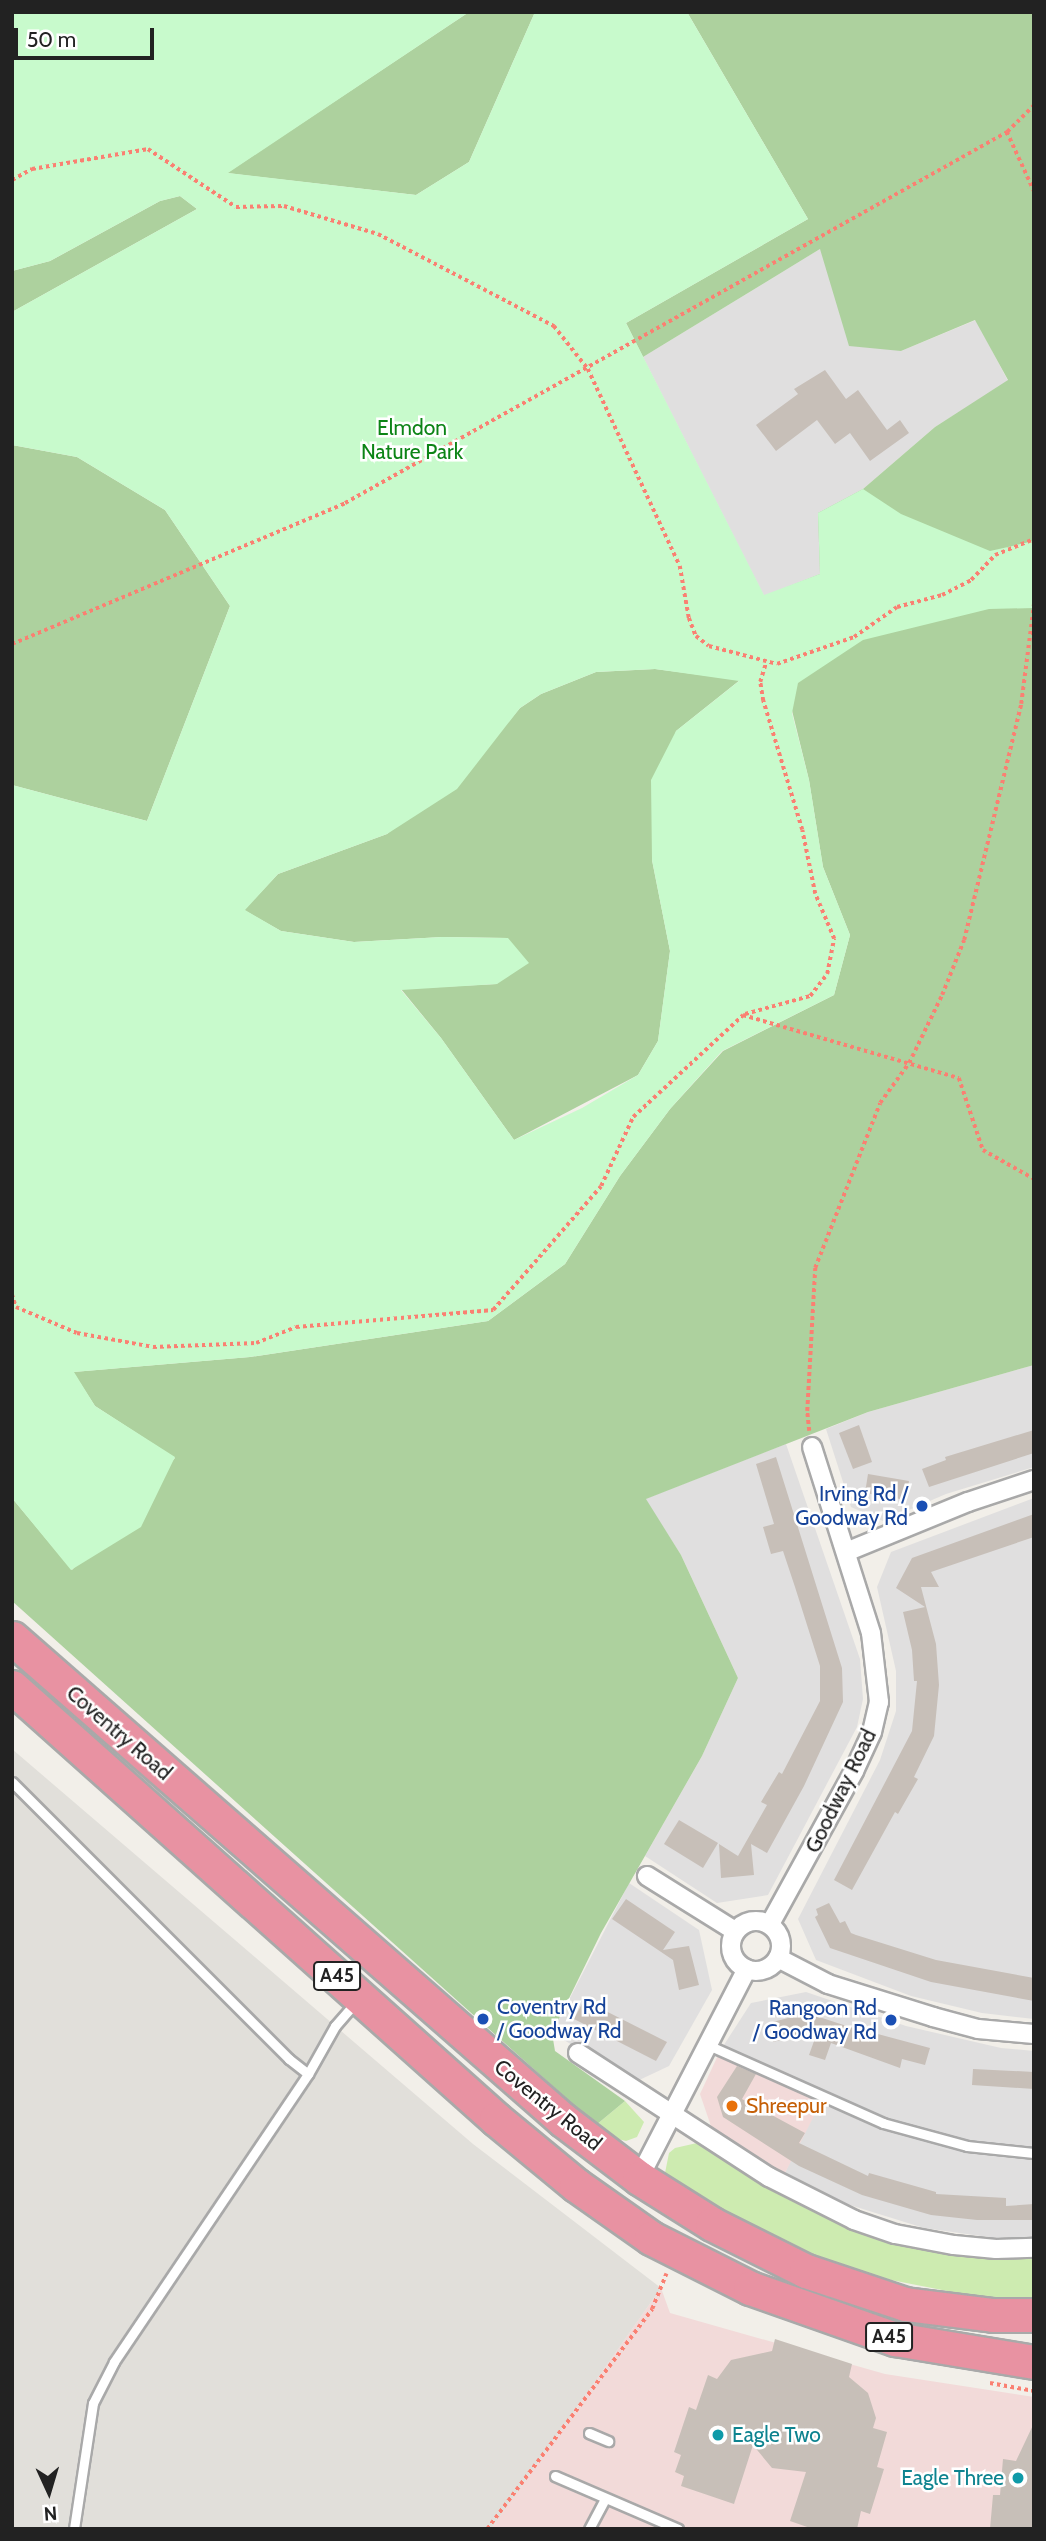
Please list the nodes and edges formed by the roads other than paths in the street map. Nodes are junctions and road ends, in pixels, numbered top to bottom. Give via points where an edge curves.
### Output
1 (811, 1447) road end
2 (1034, 1480) edge
3 (846, 1552) junction
4 (12, 1639) edge
5 (12, 1687) edge
6 (12, 1782) edge
7 (647, 1876) dead end
8 (770, 1924) junction
9 (735, 1931) junction
10 (778, 1958) junction
11 (747, 1969) junction
12 (361, 1996) junction
13 (1034, 2034) edge
14 (708, 2045) junction
15 (578, 2053) dead end
16 (308, 2074) junction
17 (671, 2116) junction
18 (1034, 2153) edge
19 (639, 2178) junction
20 (1034, 2248) edge
21 (905, 2304) junction
22 (1034, 2315) edge
23 (1034, 2335) edge
24 (1034, 2362) edge
25 (589, 2433) dead end
26 (608, 2441) dead end
27 (555, 2476) dead end
28 (605, 2499) junction
29 (74, 2529) edge
30 (589, 2529) edge
31 (678, 2529) edge

1 - 3 street, Goodway Road
2 - 3 street
3 - 8 street, Goodway Road via 871,1633 879,1702 872,1732 854,1771
4 - 19 highway, Coventry Road / A45 via 543,2104
5 - 12 highway, Coventry Road / A45
6 - 16 lane
7 - 9 street
8 - 9 street via 749,1922
8 - 10 street via 781,1940
9 - 11 street via 732,1953
10 - 11 street via 765,1969
10 - 13 street via 828,1984 933,2017 978,2029
11 - 14 street
12 - 16 lane via 335,2026
12 - 24 highway, Coventry Road / A45 via 496,2119 576,2185 651,2238 750,2288 895,2339
14 - 17 street
14 - 18 lane via 883,2123 967,2146
15 - 17 street
16 - 29 lane via 108,2372 93,2403
17 - 19 street
17 - 20 street via 769,2177 854,2220 895,2234 954,2245
19 - 21 highway, Coventry Road / A45 via 712,2224 806,2271
21 - 22 highway, Coventry Road / A45
21 - 23 highway via 953,2321
25 - 26 lane
27 - 28 lane
28 - 30 lane
28 - 31 lane

